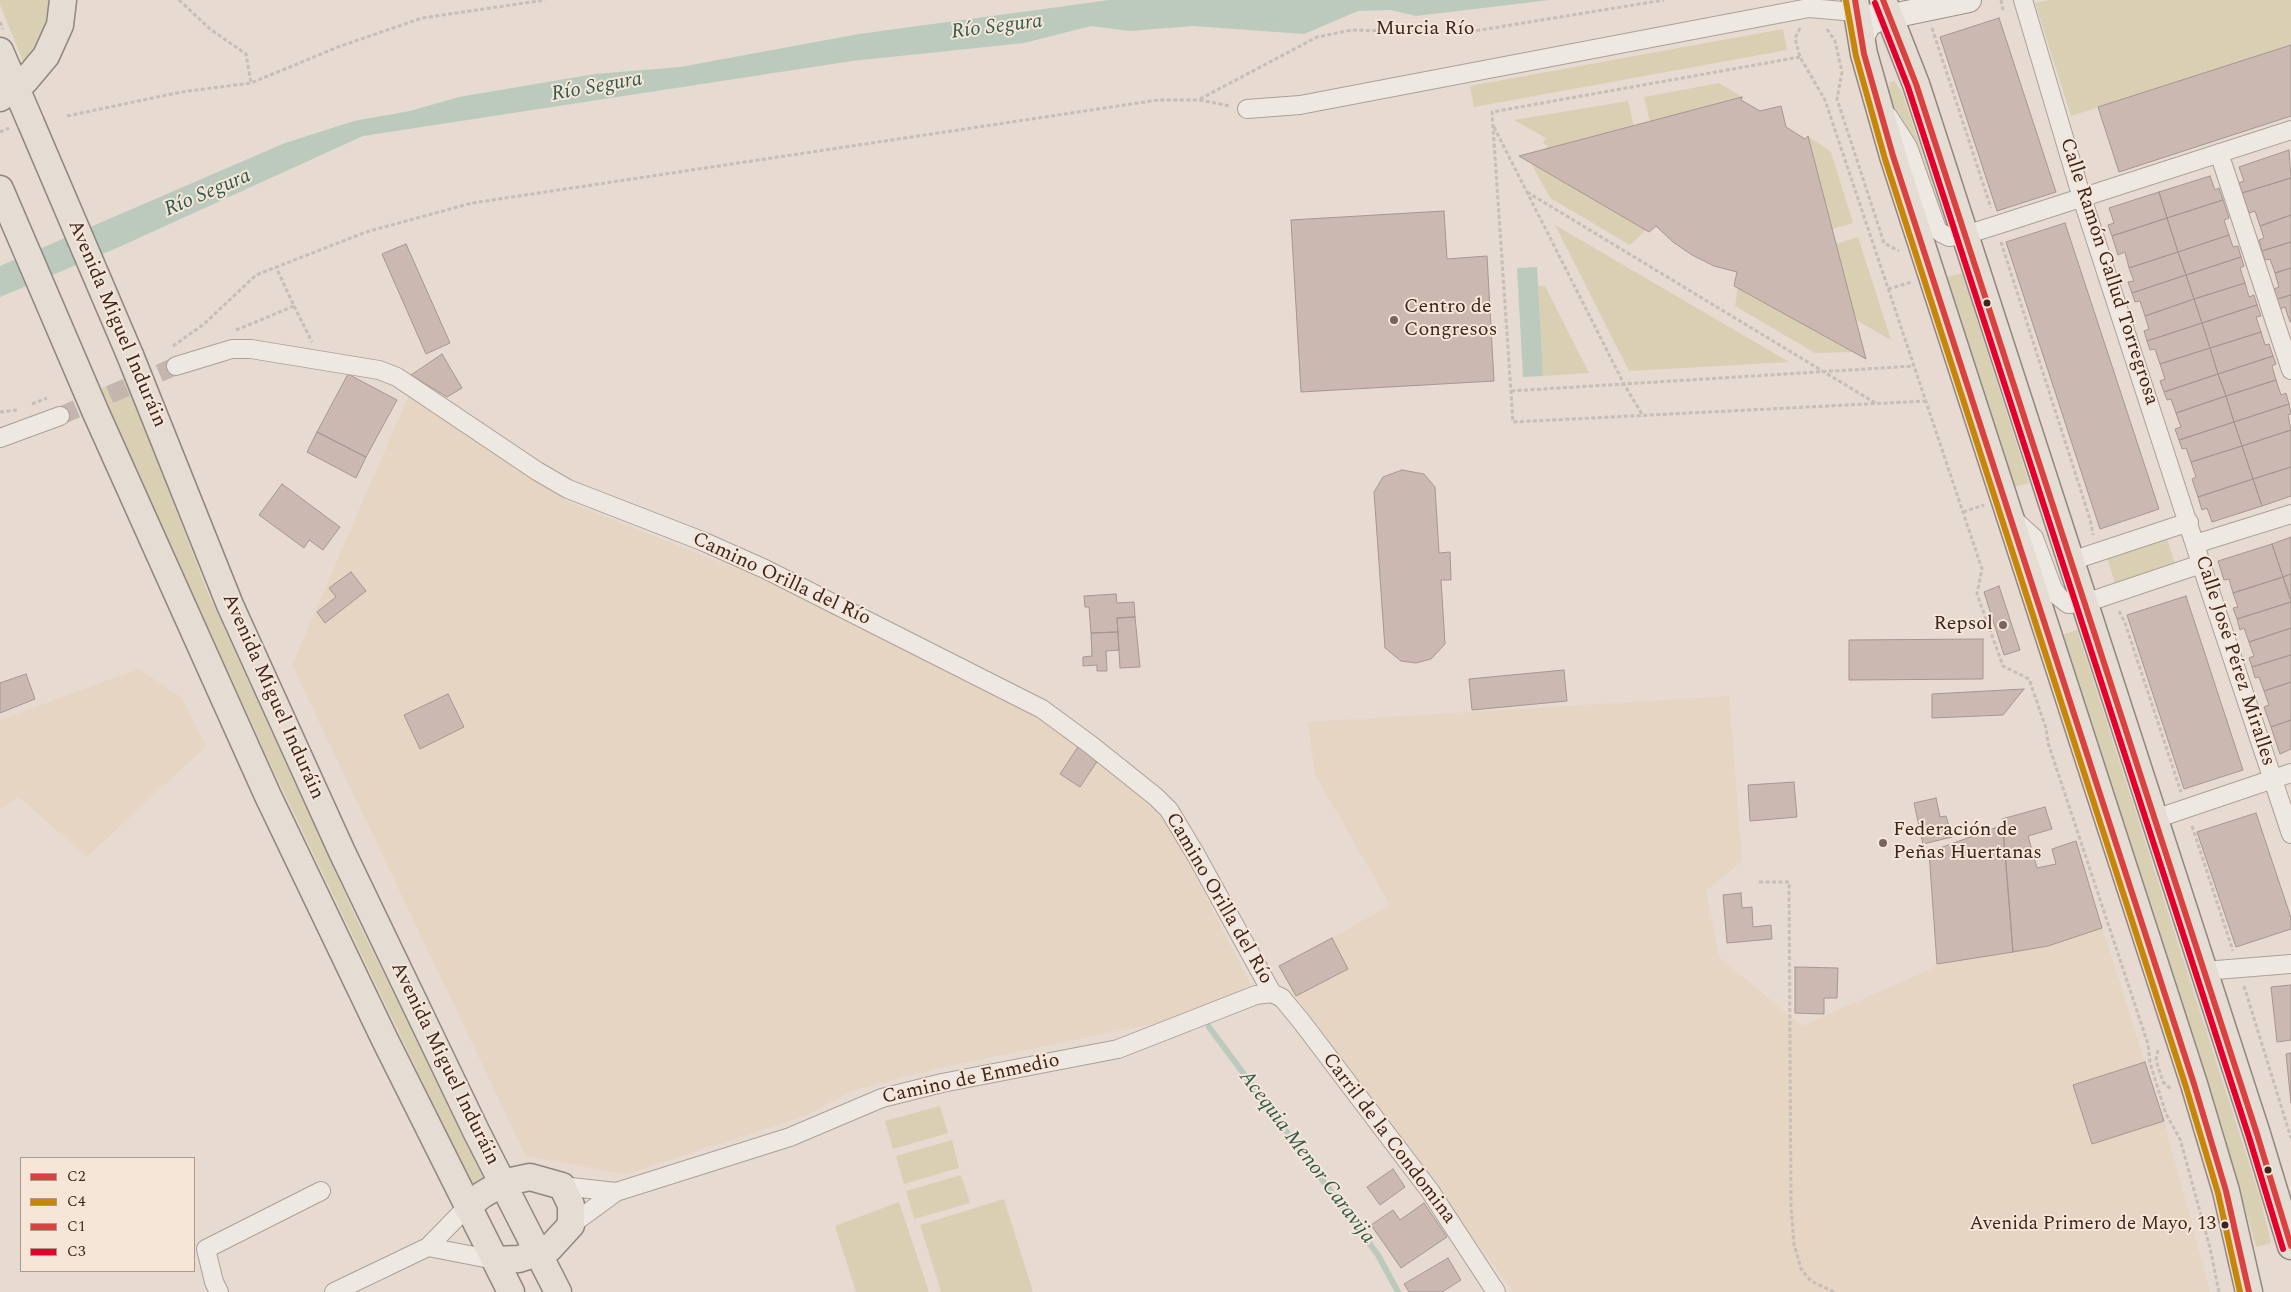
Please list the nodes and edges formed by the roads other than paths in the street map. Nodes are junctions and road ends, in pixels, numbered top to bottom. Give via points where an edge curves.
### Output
1 (63, 0) edge
2 (1969, 0) edge
3 (2023, 0) edge
4 (1856, 6) edge
5 (1886, 8) edge
6 (1861, 40) junction
7 (0, 51) edge
8 (8, 93) edge
9 (1876, 99) junction
10 (1247, 109) road end
11 (2291, 130) edge
12 (2220, 153) junction
13 (0, 189) edge
14 (2082, 198) junction
15 (1966, 235) junction
16 (176, 366) tunnel mouth
17 (2291, 370) edge
18 (60, 416) tunnel mouth
19 (0, 438) edge
20 (2291, 514) edge
21 (2009, 515) junction
22 (2188, 522) junction
23 (2195, 544) junction
24 (2201, 564) junction
25 (2073, 567) junction
26 (2059, 597) junction
27 (2085, 603) junction
28 (2050, 643) junction
29 (2291, 774) edge
30 (2274, 780) junction
31 (2155, 819) junction
32 (2291, 834) edge
33 (2291, 964) edge
34 (2204, 970) junction
35 (1272, 993) junction
36 (502, 1183) junction
37 (562, 1186) junction
38 (321, 1191) dead end
39 (616, 1192) junction
40 (468, 1207) junction
41 (570, 1225) junction
42 (428, 1246) junction
43 (2291, 1246) edge
44 (539, 1254) junction
45 (495, 1260) junction
46 (219, 1292) edge
47 (334, 1292) edge
48 (512, 1292) edge
49 (558, 1292) edge
50 (1496, 1292) edge
51 (2249, 1292) edge

1 - 8 main road via 60,25 46,56 25,81
2 - 5 main road
3 - 14 street, Calle Ramón Gallud Torregrosa
4 - 5 street
4 - 6 main road
4 - 10 street via 1808,8 1300,105
5 - 6 main road via 1868,25
5 - 15 main road via 1913,76
6 - 9 main road
7 - 8 main road, Avenida Miguel Induráin
8 - 36 main road, Avenida Miguel Induráin, bridge via 31,123 130,355 230,604 289,737
9 - 15 street via 1908,147 1937,229 1949,237
9 - 21 main road
11 - 12 street
12 - 14 street
12 - 17 street
13 - 40 main road, Avenida Miguel Induráin via 268,796
14 - 15 street
14 - 22 street, Calle Ramón Gallud Torregrosa
15 - 25 main road
16 - 35 street, Camino Orilla del Río via 232,349 251,349 379,370 397,377 537,471 568,488 764,568 1042,709 1169,810
18 - 19 street
20 - 23 street
21 - 26 street via 2038,544 2053,589
21 - 28 main road
22 - 23 street, Calle Ramón Gallud Torregrosa
22 - 25 street via 2096,552
23 - 24 street, Calle José Pérez Miralles
24 - 27 street
24 - 30 street, Calle José Pérez Miralles
25 - 26 street
25 - 27 main road
26 - 27 street via 2068,604
26 - 28 street via 2050,619
27 - 31 main road
28 - 51 main road via 2210,1136 2239,1240
29 - 30 street
30 - 31 street
30 - 32 street, Calle José Pérez Miralles
31 - 34 main road
33 - 34 street
34 - 43 main road
35 - 39 street, Camino de Enmedio via 1256,995 1118,1048 882,1098 790,1137
35 - 50 street, Carril de la Condomina via 1282,998 1301,1021 1430,1191
36 - 37 main road via 530,1177
36 - 40 main road via 482,1194
36 - 44 main road, Avenida Miguel Induráin
37 - 39 street
37 - 41 main road via 571,1205
38 - 46 street via 206,1250
39 - 41 street
40 - 42 street
40 - 45 main road, Avenida Miguel Induráin
41 - 44 main road
42 - 45 street
42 - 47 street
44 - 45 main road
44 - 49 main road, Avenida Miguel Induráin
45 - 48 main road, Avenida Miguel Induráin

